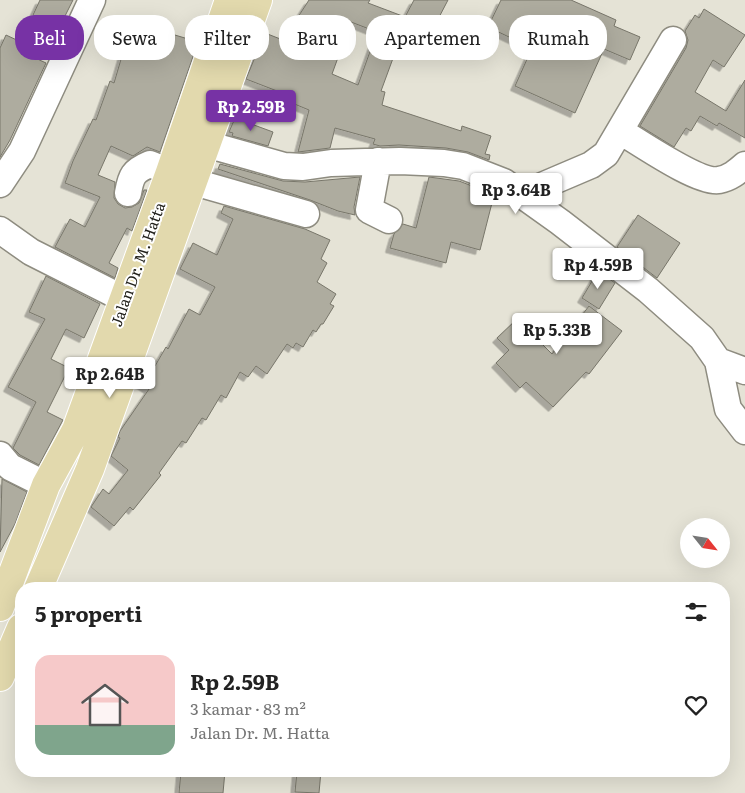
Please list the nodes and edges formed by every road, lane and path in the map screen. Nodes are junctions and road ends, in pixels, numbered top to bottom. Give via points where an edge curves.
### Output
1 (92, 0) edge
2 (229, 0) edge
3 (258, 0) edge
4 (673, 40) dead end
5 (620, 131) junction
6 (206, 144) junction
7 (378, 162) junction
8 (745, 165) edge
9 (182, 178) junction
10 (0, 184) edge
11 (128, 193) dead end
12 (522, 194) junction
13 (306, 214) dead end
14 (389, 220) dead end
15 (0, 230) edge
16 (124, 299) junction
17 (718, 361) junction
18 (745, 371) edge
19 (745, 431) edge
20 (0, 454) edge
21 (46, 485) junction
22 (41, 582) edge
23 (0, 607) edge
24 (15, 642) edge
25 (0, 677) edge

1 - 10 street via 22,151
2 - 9 main road, Jalan Dr. M. Hatta
3 - 6 main road, Jalan Dr. M. Hatta
4 - 5 street
5 - 8 street via 699,178 718,181 734,175
5 - 12 street via 600,160
6 - 7 street via 284,166 303,168
6 - 9 main road, Jalan Dr. M. Hatta
7 - 12 street via 463,166 504,182
7 - 14 street via 369,210
9 - 11 street via 150,164 131,176
9 - 13 street
9 - 16 main road, Jalan Dr. M. Hatta
9 - 22 main road, Jalan Dr. M. Hatta via 90,469
12 - 17 street via 683,319
15 - 16 street via 31,252
16 - 21 main road, Jalan Dr. M. Hatta via 76,430
17 - 18 street
17 - 19 street via 728,409
20 - 21 street via 10,467
21 - 23 main road, Jalan Dr. M. Hatta
24 - 25 main road

